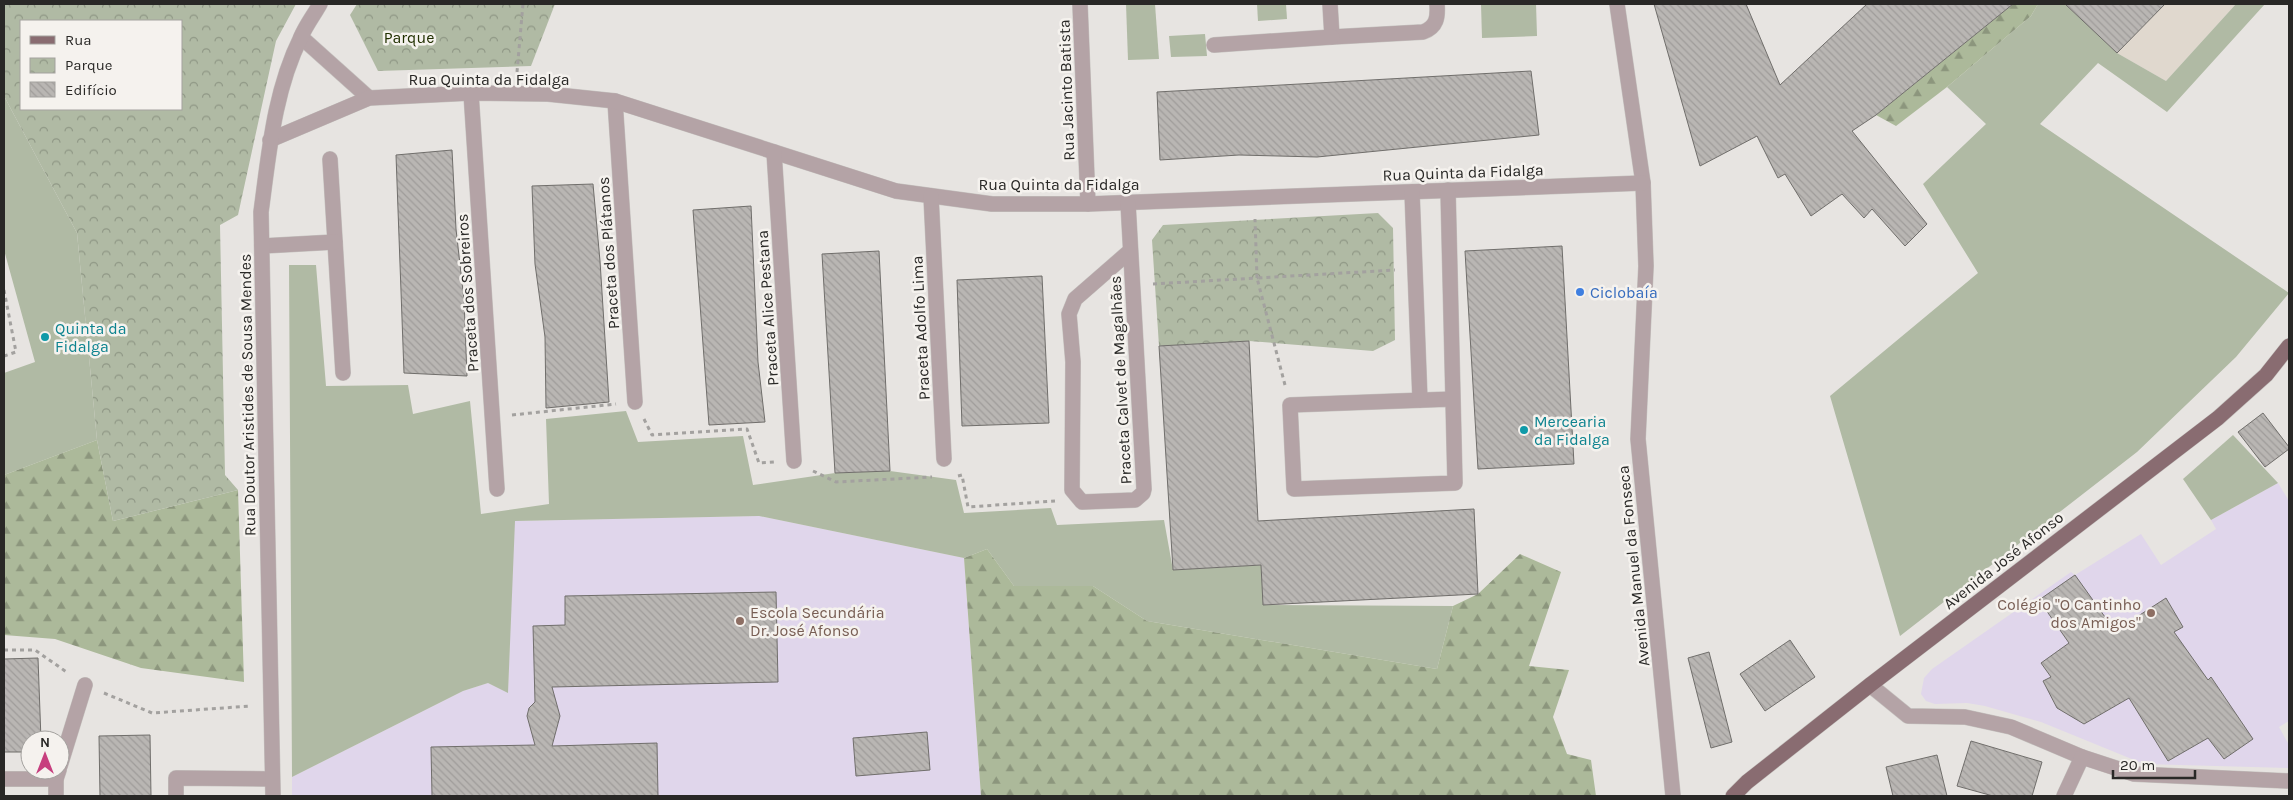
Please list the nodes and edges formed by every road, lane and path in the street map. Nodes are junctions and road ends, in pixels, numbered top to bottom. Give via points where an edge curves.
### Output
1 (320, 4) edge
2 (523, 4) edge
3 (1080, 4) edge
4 (1330, 4) edge
5 (1437, 4) edge
6 (1617, 4) edge
7 (301, 37) junction
8 (1332, 37) junction
9 (1214, 44) dead end
10 (472, 93) junction
11 (515, 95) junction
12 (369, 98) junction
13 (615, 101) junction
14 (270, 140) junction
15 (774, 152) junction
16 (330, 159) dead end
17 (1643, 183) junction
18 (1448, 190) junction
19 (1412, 192) junction
20 (931, 196) junction
21 (1254, 198) junction
22 (1128, 203) junction
23 (1088, 204) junction
24 (335, 242) junction
25 (262, 246) junction
26 (1130, 250) junction
27 (1416, 269) junction
28 (1257, 278) junction
29 (1132, 285) junction
30 (4, 290) edge
31 (2289, 346) edge
32 (4, 356) edge
33 (343, 373) dead end
34 (1452, 399) junction
35 (1420, 400) junction
36 (635, 402) dead end
37 (1290, 405) junction
38 (944, 459) dead end
39 (794, 461) dead end
40 (497, 490) dead end
41 (4, 650) edge
42 (85, 685) junction
43 (1870, 685) junction
44 (271, 704) junction
45 (70, 733) edge
46 (2082, 757) junction
47 (20, 777) edge
48 (4, 779) edge
49 (272, 779) junction
50 (57, 780) edge
51 (2289, 781) edge
52 (56, 796) edge
53 (176, 796) edge
54 (273, 796) edge
55 (1673, 796) edge
56 (1733, 796) edge
57 (2064, 796) edge

1 - 7 street, Rua Doutor Aristides de Sousa Mendes
2 - 11 path
3 - 23 street, Rua Jacinto Batista
4 - 8 street
5 - 8 street via 1436,21 1423,32
6 - 17 street, Avenida Manuel da Fonseca
7 - 12 street
7 - 14 street, Rua Doutor Aristides de Sousa Mendes via 280,92
8 - 9 street
10 - 11 street, Rua Quinta da Fidalga
10 - 12 street, Rua Quinta da Fidalga
10 - 40 street, Praceta dos Sobreiros
11 - 13 street, Rua Quinta da Fidalga via 548,94
12 - 14 street, Rua Quinta da Fidalga
13 - 15 street, Rua Quinta da Fidalga
13 - 36 street, Praceta dos Plátanos
14 - 25 street, Rua Doutor Aristides de Sousa Mendes via 261,212
15 - 20 street, Rua Quinta da Fidalga via 896,191
15 - 39 street, Praceta Alice Pestana
16 - 24 street
17 - 18 street, Rua Quinta da Fidalga
17 - 55 street, Avenida Manuel da Fonseca via 1646,266 1638,439
18 - 19 street, Rua Quinta da Fidalga
18 - 34 street
19 - 21 street, Rua Quinta da Fidalga
19 - 27 street
20 - 23 street, Rua Quinta da Fidalga via 992,204
20 - 38 street, Praceta Adolfo Lima
21 - 22 street, Rua Quinta da Fidalga
21 - 28 path
22 - 23 street, Rua Quinta da Fidalga
22 - 26 street, Praceta Calvet de Magalhães
24 - 25 street
24 - 33 street
25 - 44 street, Rua Doutor Aristides de Sousa Mendes
26 - 29 street, Praceta Calvet de Magalhães
26 - 29 street, Praceta Calvet de Magalhães via 1075,299 1069,314 1073,362 1072,490 1082,502 1136,500 1143,493
27 - 28 path
27 - 35 street
28 - 29 path
28 - 37 path
30 - 32 path via 16,352
31 - 43 main road, Avenida José Afonso via 2266,375 2218,418
34 - 35 street
34 - 37 street via 1455,483 1294,490
35 - 37 street
41 - 42 path via 35,650
42 - 44 path via 152,713
42 - 45 street
43 - 46 street via 1908,716 1965,717 2011,726
43 - 56 main road, Avenida José Afonso
44 - 49 street, Rua Doutor Aristides de Sousa Mendes
46 - 51 street via 2134,774
46 - 57 street
47 - 48 street
49 - 53 street via 176,778
49 - 54 street, Rua Doutor Aristides de Sousa Mendes
50 - 52 street

